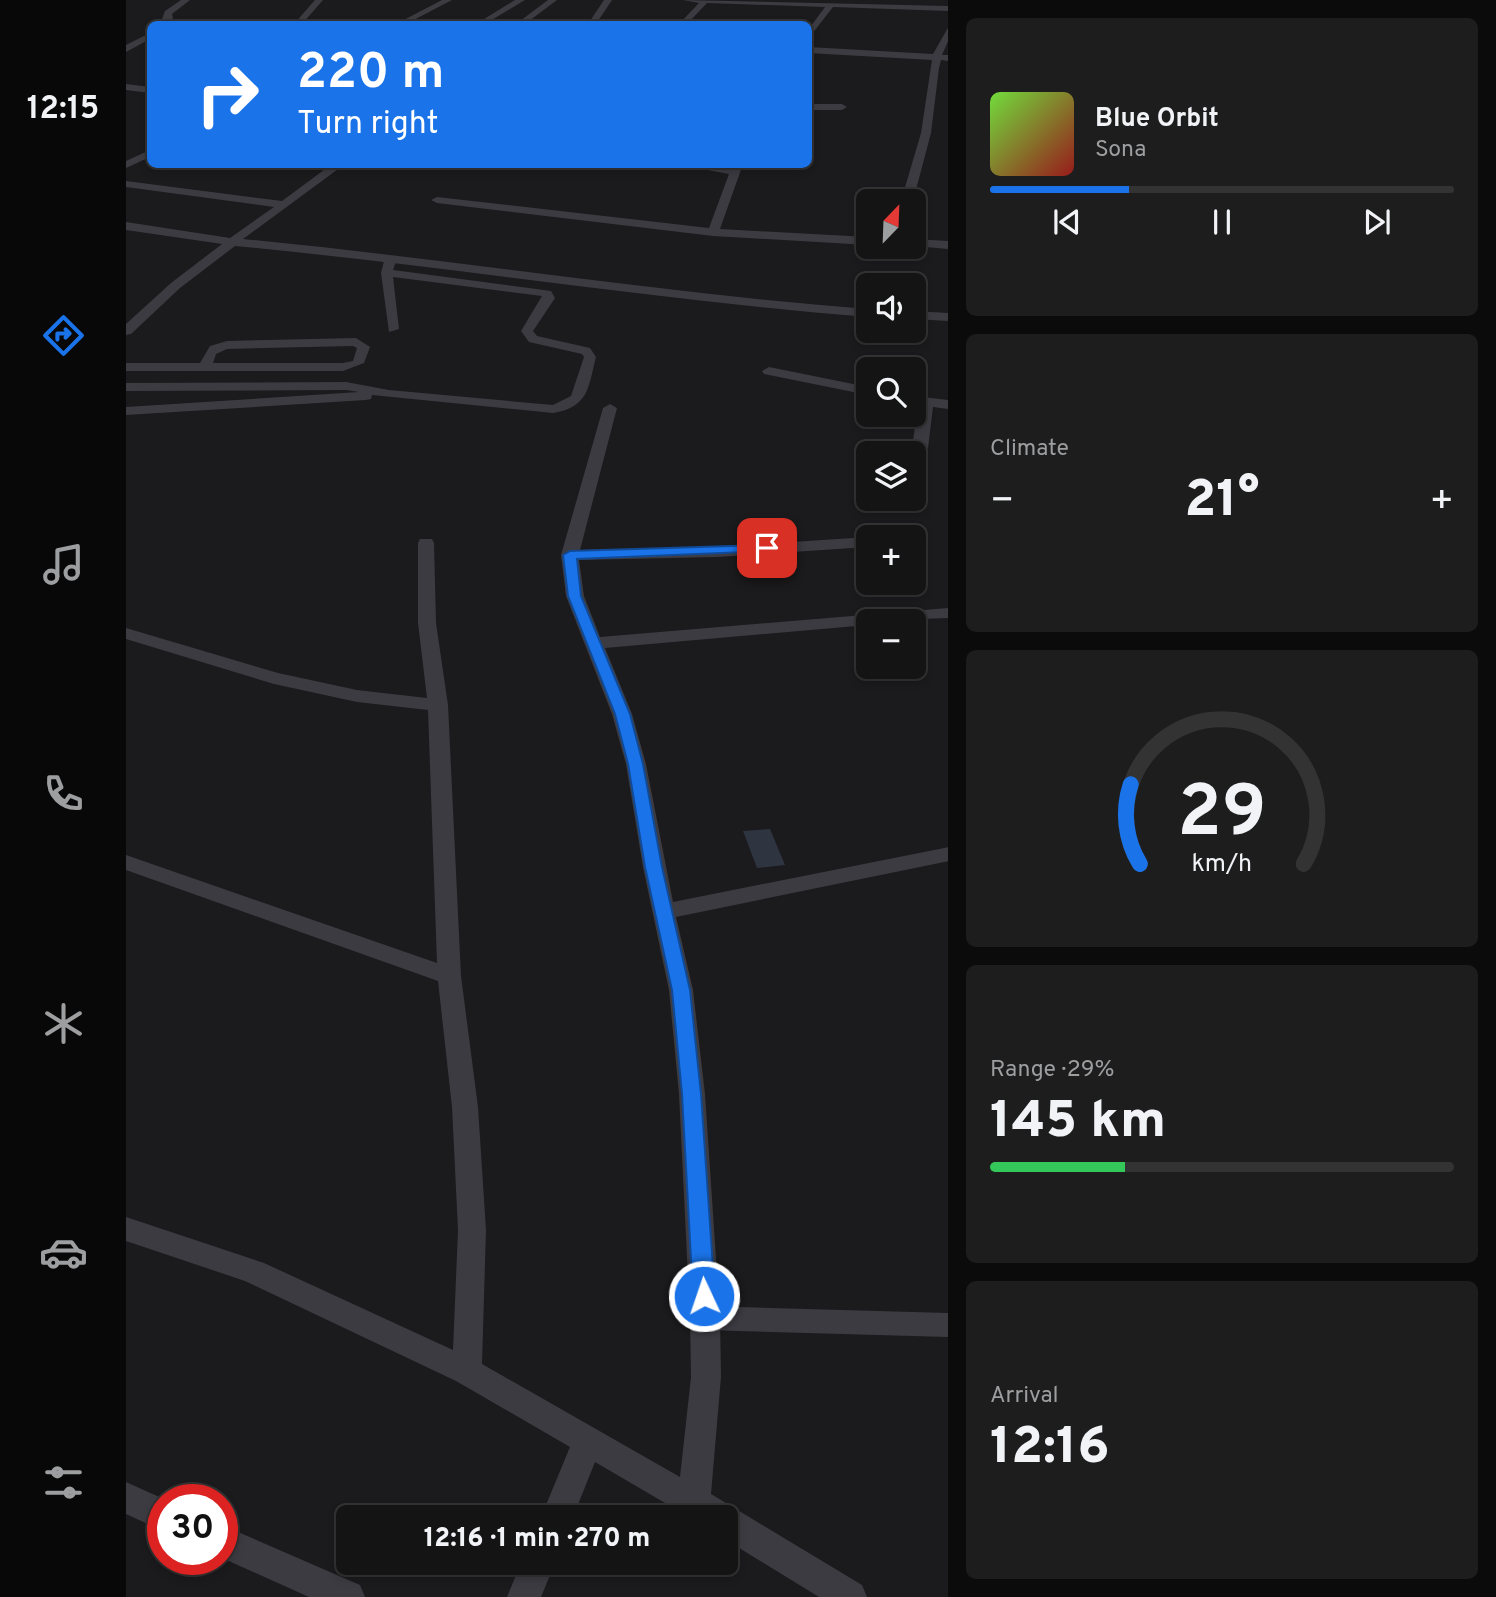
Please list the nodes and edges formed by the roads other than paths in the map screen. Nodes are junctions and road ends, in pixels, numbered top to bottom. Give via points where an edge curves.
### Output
1 (187, 0) edge
2 (319, 0) edge
3 (448, 0) edge
4 (521, 0) edge
5 (553, 0) edge
6 (608, 0) edge
7 (687, 0) edge
8 (910, 0) edge
9 (705, 1) edge
10 (830, 6) junction
11 (915, 9) junction
12 (948, 9) edge
13 (166, 21) edge
14 (301, 21) edge
15 (406, 21) edge
16 (485, 21) edge
17 (524, 21) edge
18 (594, 21) edge
19 (686, 21) edge
20 (948, 28) edge
21 (812, 31) edge
22 (147, 38) edge
23 (126, 49) edge
24 (812, 50) edge
25 (936, 57) junction
26 (948, 58) edge
27 (126, 87) edge
28 (147, 90) edge
29 (812, 107) edge
30 (842, 107) dead end
31 (147, 154) edge
32 (126, 165) edge
33 (336, 168) edge
34 (736, 168) edge
35 (126, 184) edge
36 (910, 189) edge
37 (438, 200) dead end
38 (286, 205) junction
39 (126, 226) edge
40 (713, 232) junction
41 (856, 240) edge
42 (233, 242) junction
43 (926, 244) edge
44 (948, 245) edge
45 (391, 257) junction
46 (387, 273) junction
47 (856, 312) edge
48 (926, 316) edge
49 (948, 317) edge
50 (393, 329) dead end
51 (126, 331) edge
52 (126, 367) edge
53 (205, 367) junction
54 (769, 371) dead end
55 (126, 387) edge
56 (195, 387) junction
57 (856, 389) edge
58 (322, 393) junction
59 (926, 402) edge
60 (948, 405) edge
61 (191, 407) junction
62 (610, 408) dead end
63 (126, 411) edge
64 (426, 542) dead end
65 (856, 543) edge
66 (570, 555) junction
67 (948, 613) edge
68 (126, 634) edge
69 (593, 643) junction
70 (438, 705) junction
71 (948, 854) edge
72 (126, 862) edge
73 (665, 911) junction
74 (449, 976) junction
75 (126, 1230) edge
76 (705, 1318) junction
77 (948, 1325) edge
78 (467, 1371) junction
79 (588, 1441) junction
80 (126, 1498) edge
81 (562, 1505) edge
82 (698, 1505) edge
83 (707, 1505) edge
84 (147, 1508) edge
85 (738, 1528) edge
86 (238, 1548) edge
87 (533, 1575) edge
88 (348, 1597) edge
89 (524, 1597) edge
90 (850, 1597) edge

1 - 13 street via 168,13
2 - 14 street
3 - 15 street
4 - 16 street
5 - 17 street
6 - 18 street
7 - 9 street
8 - 11 lane
9 - 10 street
9 - 19 street
10 - 11 street
10 - 21 street
11 - 12 street
20 - 25 street
22 - 23 street
24 - 25 street
25 - 26 street
25 - 36 street via 926,132
27 - 28 street
29 - 30 lane
31 - 32 street
33 - 38 street
34 - 40 street
35 - 38 street
37 - 40 street
38 - 42 street
39 - 42 street
40 - 41 street
42 - 45 street
42 - 51 street
43 - 44 street
45 - 46 lane
45 - 47 street via 741,303
46 - 50 lane
46 - 58 lane via 547,293 549,298 527,331 533,339 586,351 590,357 576,403 567,408
48 - 49 street
52 - 53 lane
53 - 53 lane via 216,346 356,342 364,347 352,366
54 - 57 street
55 - 56 lane
56 - 58 lane
56 - 61 lane
58 - 61 lane
59 - 60 street
61 - 63 lane
62 - 66 street
64 - 70 street via 427,623
65 - 66 street
66 - 69 street via 575,596
67 - 69 street
68 - 70 street via 274,678 357,696
69 - 73 street via 622,714 636,764
70 - 74 street
71 - 73 street
72 - 74 street
73 - 76 street via 681,990 692,1094
74 - 78 street via 466,1107 472,1230
75 - 78 street via 254,1272
76 - 77 lane
76 - 83 street
78 - 79 street
79 - 81 street
79 - 82 street
80 - 84 street
85 - 90 street
86 - 88 street
87 - 89 street

